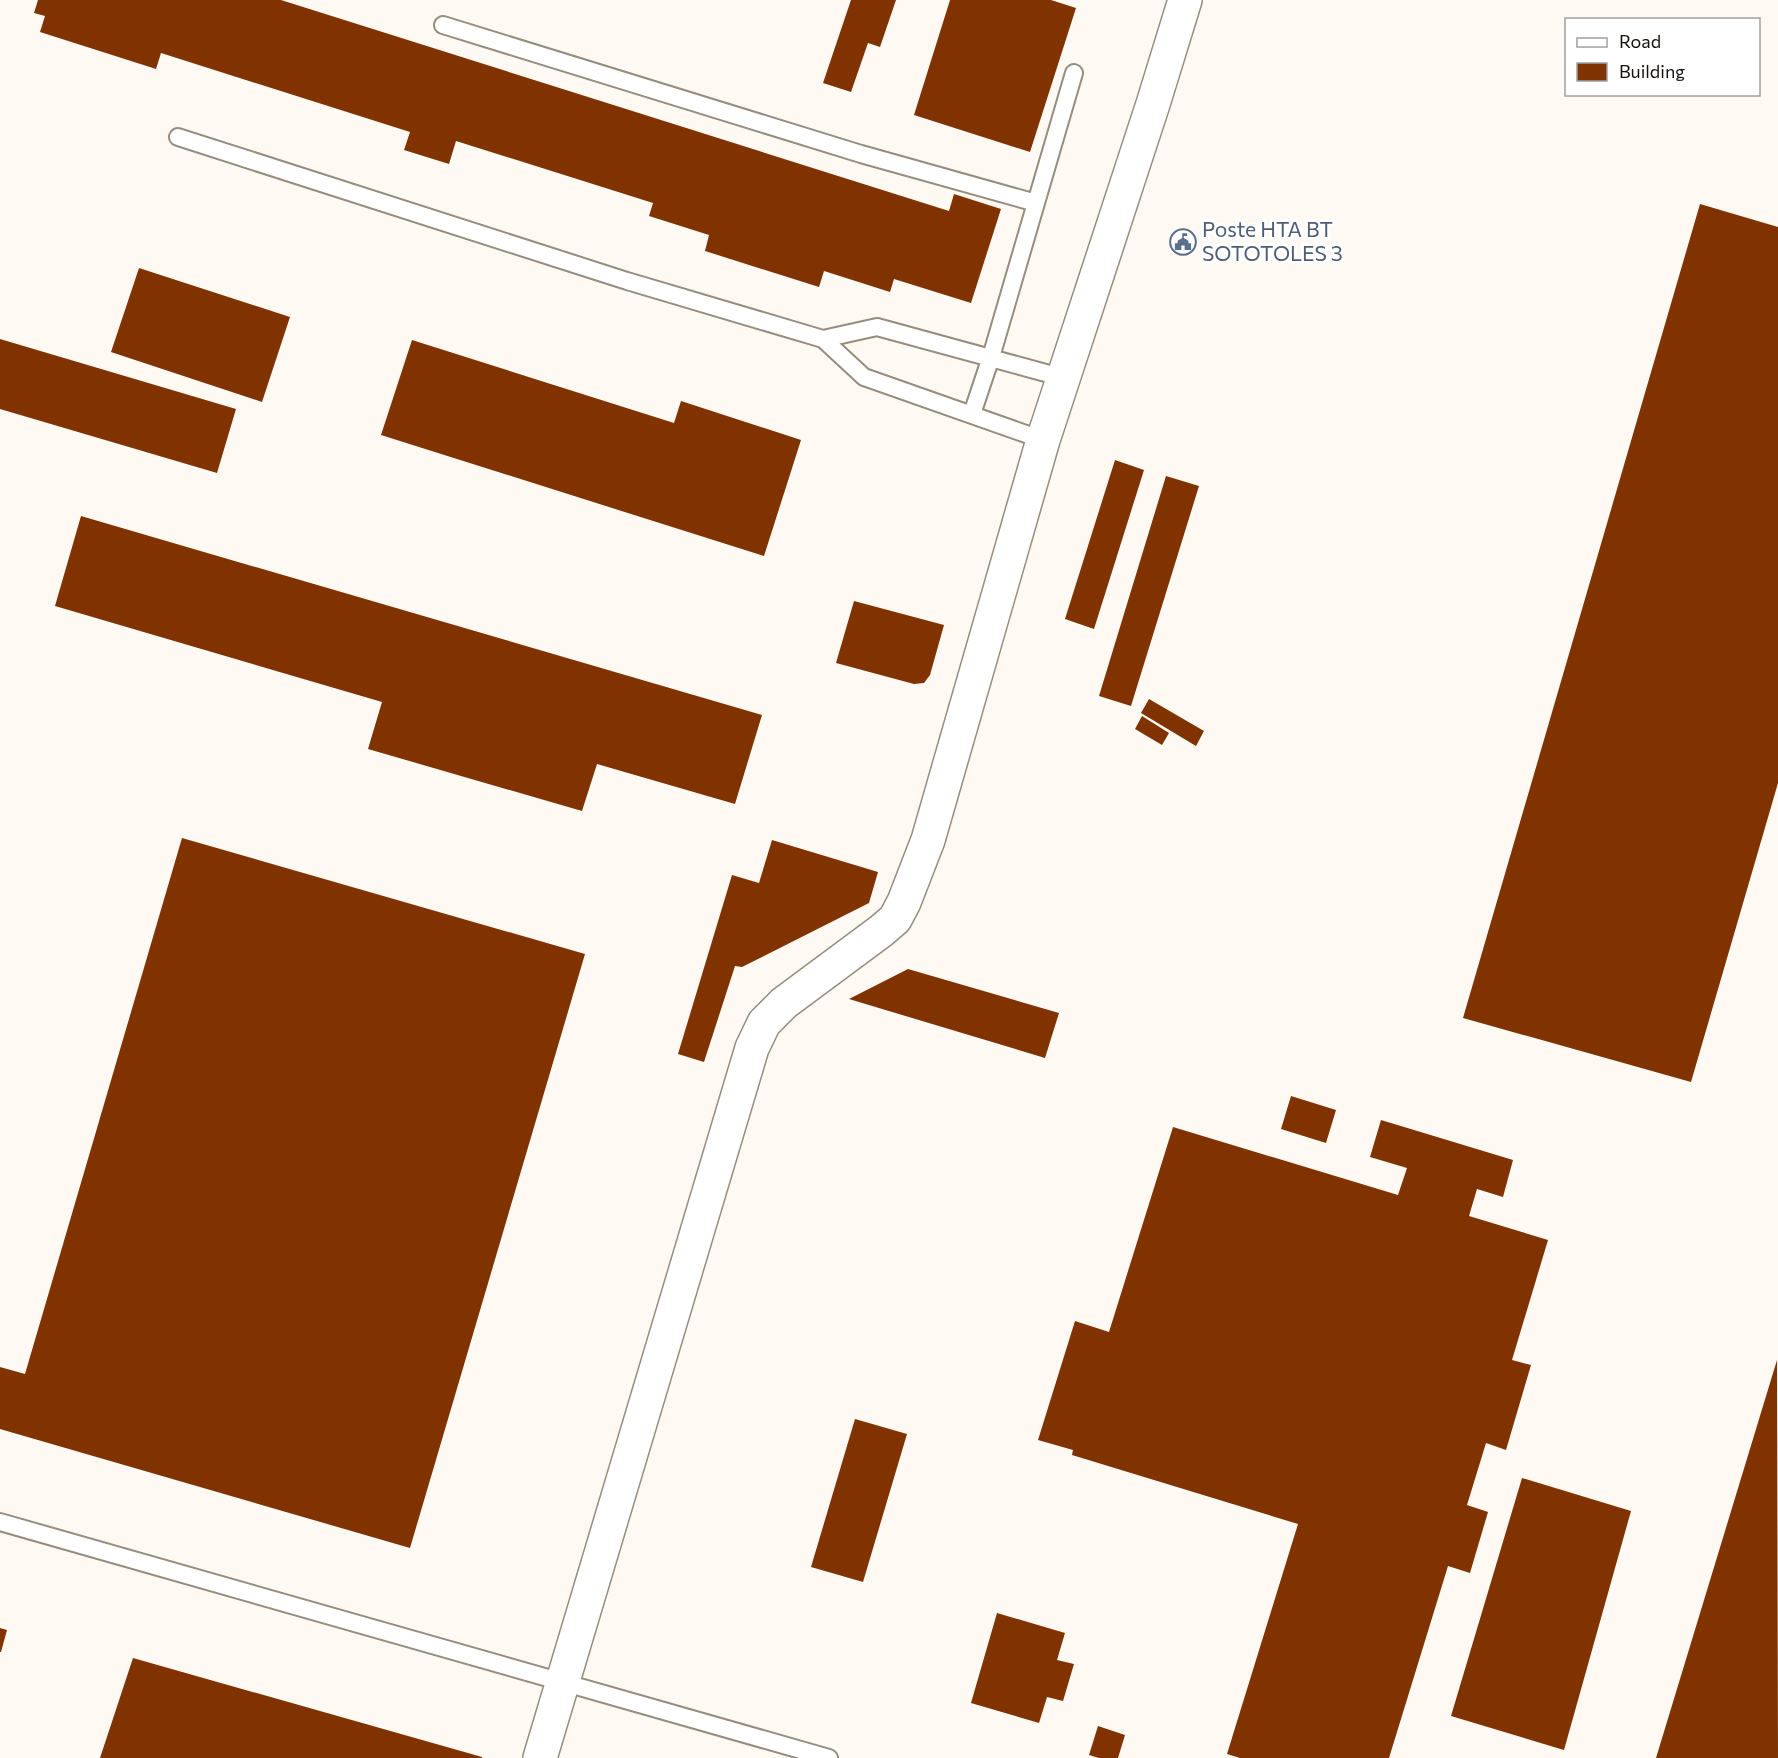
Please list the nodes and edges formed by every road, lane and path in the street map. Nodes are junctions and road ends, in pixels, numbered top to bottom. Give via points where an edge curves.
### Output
1 (1185, 0) edge
2 (443, 25) dead end
3 (1074, 73) dead end
4 (178, 137) dead end
5 (1036, 203) junction
6 (823, 339) junction
7 (991, 357) junction
8 (1064, 378) junction
9 (972, 414) junction
10 (1043, 440) junction
11 (0, 1522) edge
12 (564, 1682) junction
13 (540, 1758) edge
14 (829, 1758) edge

1 - 8 street
2 - 5 lane via 861,154
3 - 5 lane
4 - 6 lane via 627,281
5 - 7 lane
6 - 7 lane via 877,327
6 - 9 lane via 864,377
7 - 8 lane
7 - 9 lane
8 - 10 street
9 - 10 lane
10 - 12 street via 928,840 904,902 882,932 777,1010 764,1023 752,1048
11 - 12 lane
12 - 13 street
12 - 14 lane

